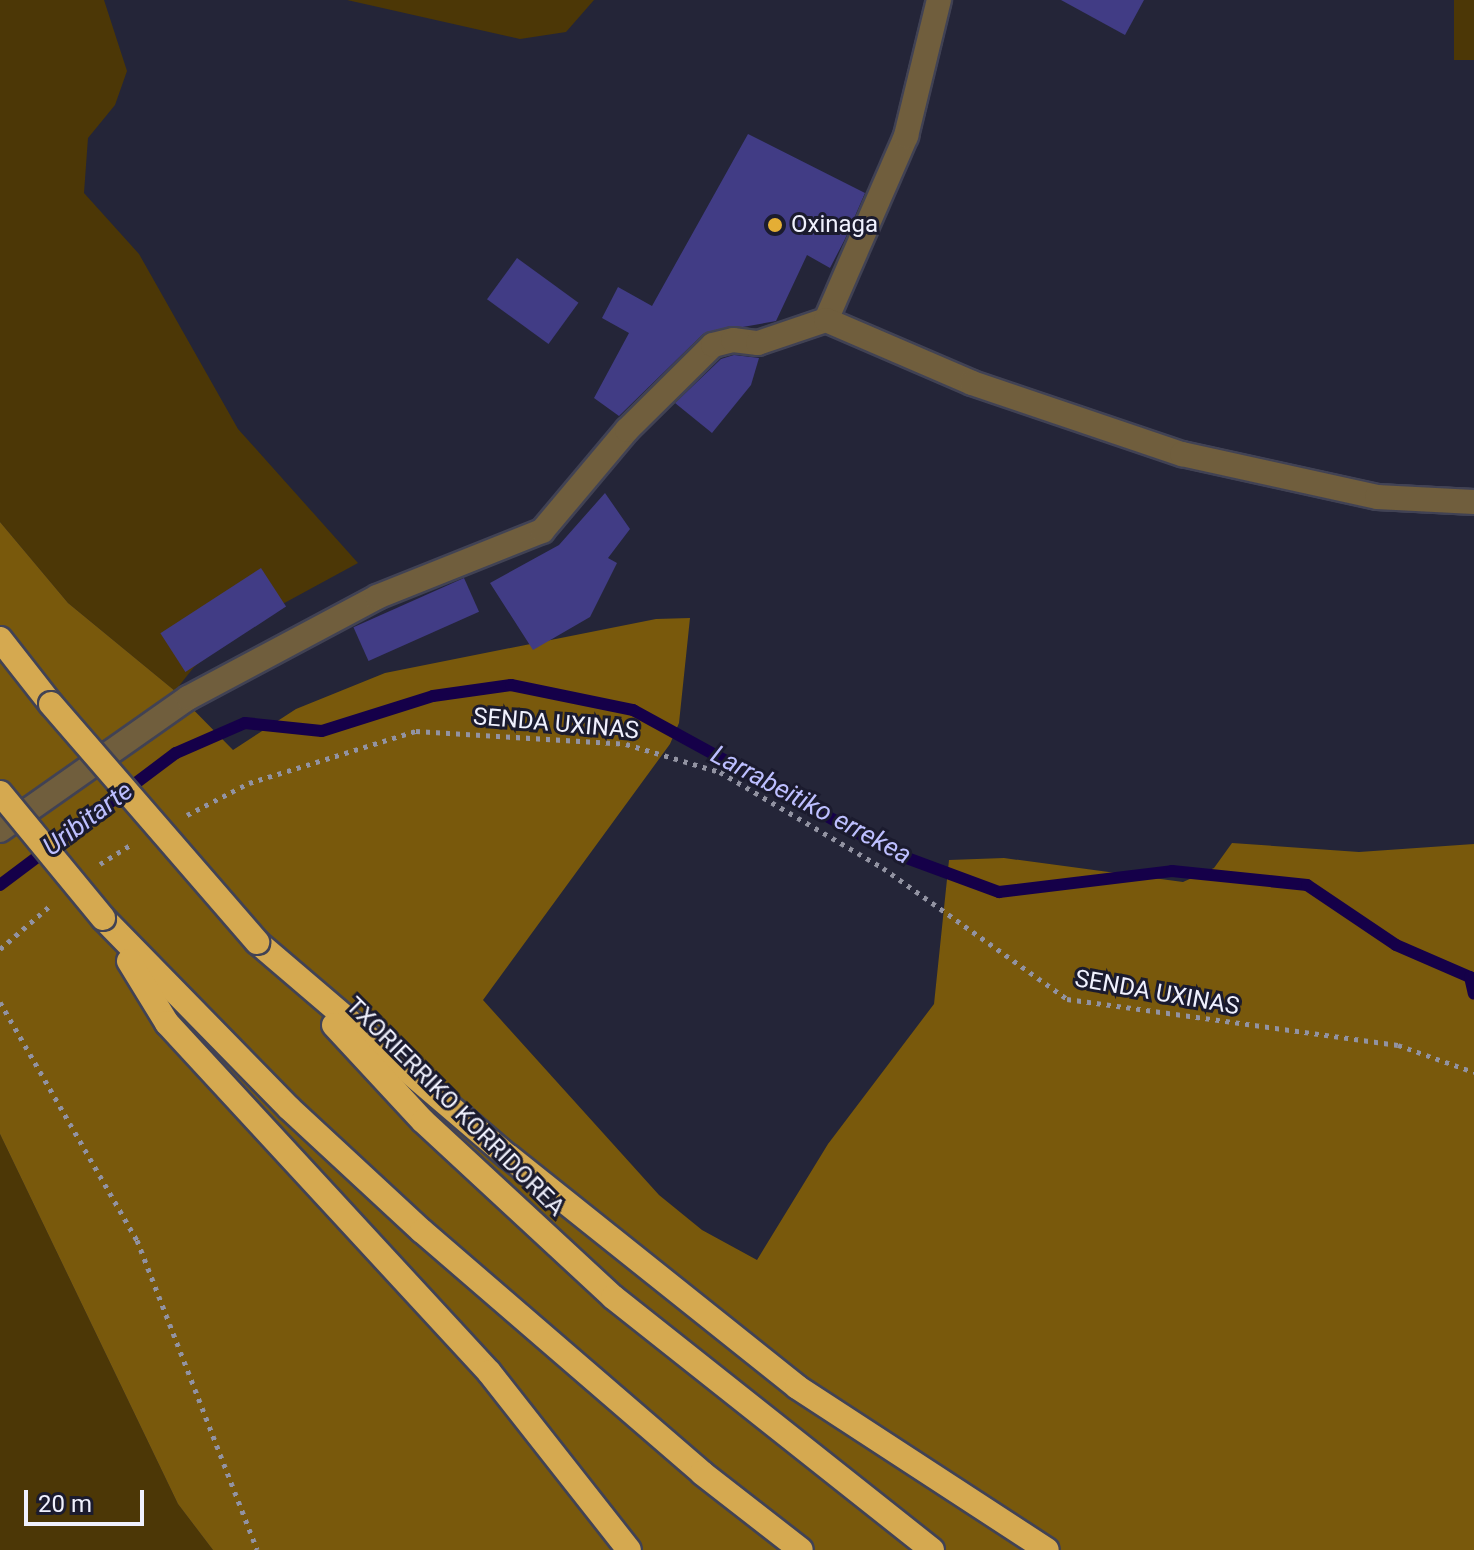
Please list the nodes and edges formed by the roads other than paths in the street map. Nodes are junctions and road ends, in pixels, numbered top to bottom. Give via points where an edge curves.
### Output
1 (939, 0) edge
2 (826, 320) junction
3 (1474, 502) edge
4 (0, 639) edge
5 (0, 793) edge
6 (0, 830) edge
7 (103, 918) junction
8 (257, 942) junction
9 (629, 1550) edge
10 (801, 1550) edge
11 (932, 1550) edge
12 (1047, 1550) edge

1 - 2 street via 906,136
2 - 3 street via 972,383 1182,454 1377,497
2 - 6 street via 770,340 713,345 627,430 542,531 377,597 188,698
4 - 8 highway, TXORIERRIKO KORRIDOREA, bridge
5 - 7 highway, bridge
7 - 9 highway via 167,1023 489,1372
7 - 10 highway via 184,1003 463,1268
8 - 11 highway, TXORIERRIKO KORRIDOREA via 423,1121 537,1231 756,1416
8 - 12 highway via 508,1156 797,1387

